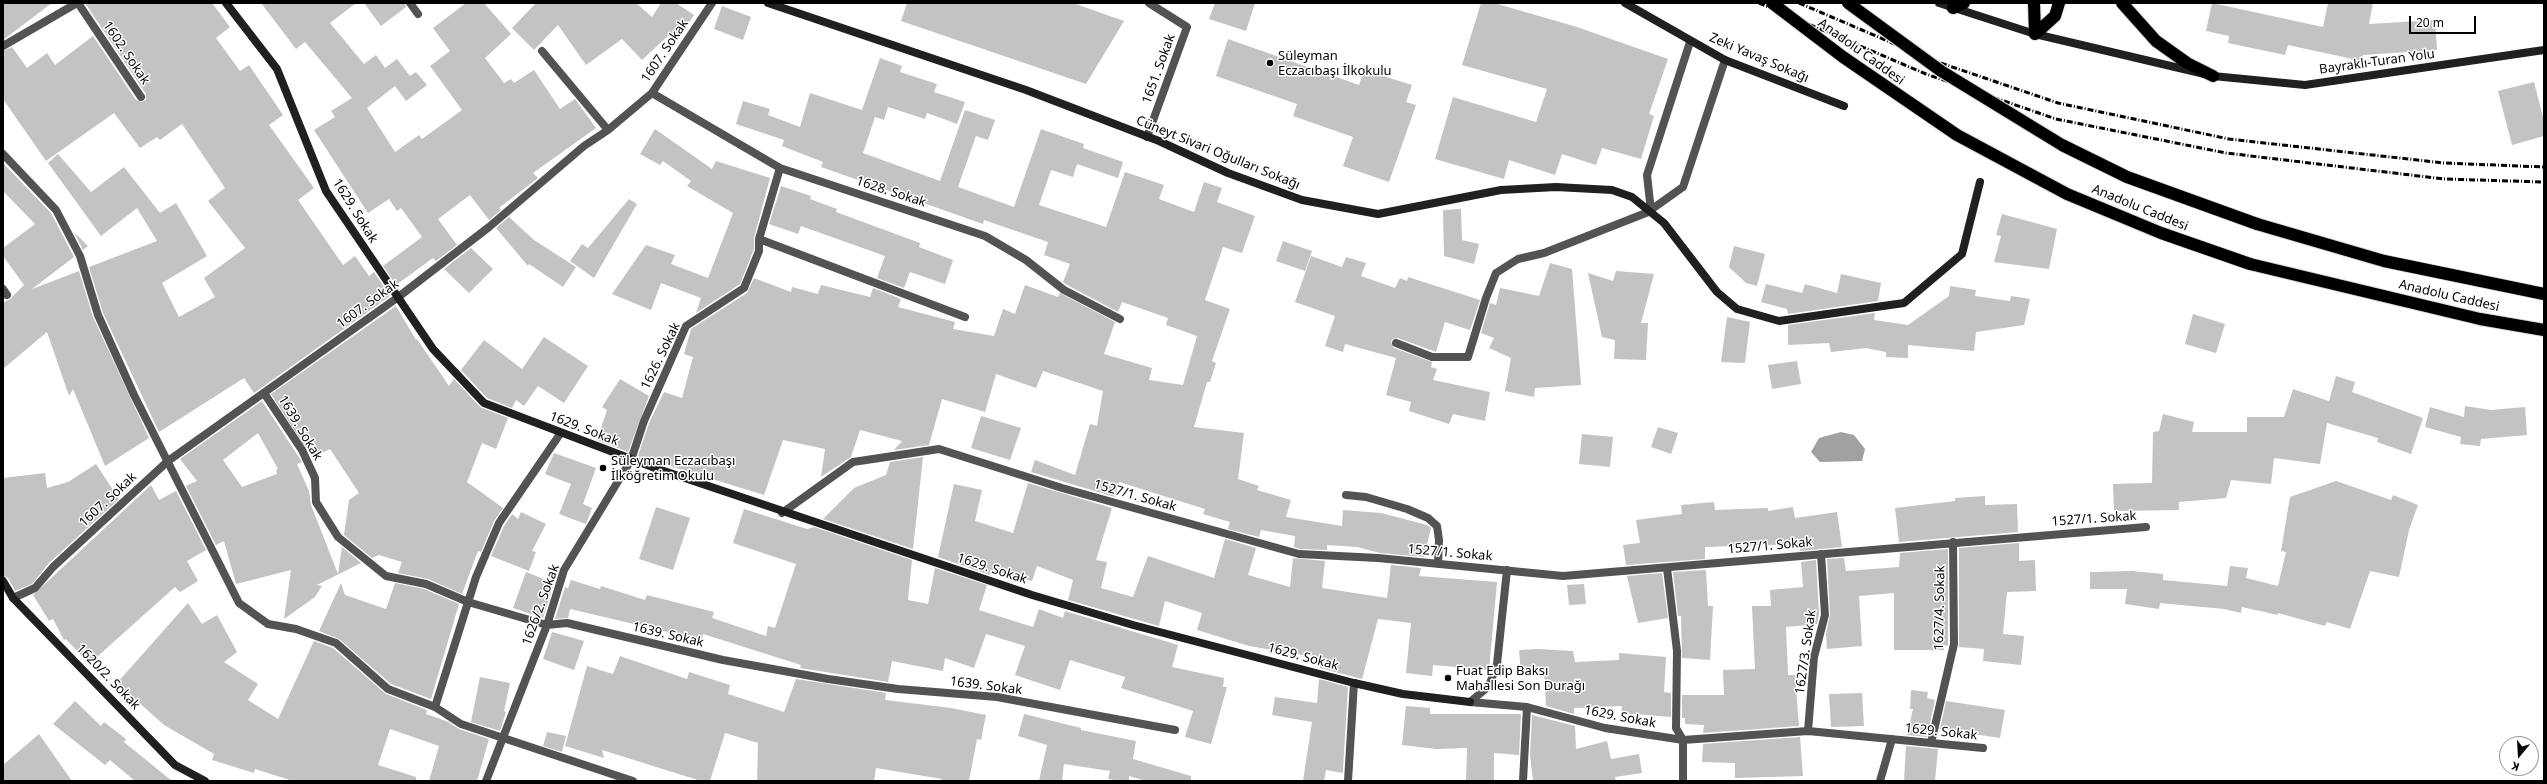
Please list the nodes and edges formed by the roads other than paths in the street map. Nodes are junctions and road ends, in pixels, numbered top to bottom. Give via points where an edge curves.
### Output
1 (78, 3) edge
2 (226, 3) edge
3 (410, 3) edge
4 (712, 3) edge
5 (768, 3) edge
6 (1149, 3) edge
7 (1625, 3) edge
8 (1772, 3) edge
9 (1848, 3) edge
10 (1939, 3) edge
11 (2034, 3) edge
12 (2059, 3) edge
13 (2122, 3) edge
14 (1958, 6) edge
15 (418, 14) dead end
16 (2035, 34) junction
17 (1690, 42) junction
18 (3, 46) edge
19 (2544, 50) edge
20 (542, 51) dead end
21 (1725, 60) junction
22 (2213, 76) junction
23 (652, 93) junction
24 (141, 97) dead end
25 (1844, 106) dead end
26 (608, 130) junction
27 (1147, 137) junction
28 (3, 154) edge
29 (780, 168) junction
30 (1980, 182) dead end
31 (1651, 210) junction
32 (759, 239) junction
33 (2544, 294) edge
34 (397, 298) junction
35 (964, 317) dead end
36 (1120, 319) dead end
37 (2544, 330) edge
38 (1396, 343) dead end
39 (264, 392) junction
40 (644, 421) joint
41 (560, 434) junction
42 (168, 460) junction
43 (631, 460) junction
44 (1346, 495) dead end
45 (782, 513) junction
46 (2146, 527) dead end
47 (1953, 542) junction
48 (1821, 554) junction
49 (1438, 564) junction
50 (1667, 568) junction
51 (1507, 570) junction
52 (3, 581) edge
53 (13, 598) junction
54 (468, 602) junction
55 (546, 625) junction
56 (1354, 683) junction
57 (1470, 702) junction
58 (435, 707) junction
59 (1527, 707) junction
60 (1175, 730) dead end
61 (1808, 731) junction
62 (503, 739) junction
63 (1892, 739) junction
64 (1683, 740) junction
65 (1931, 743) junction
66 (1983, 748) dead end
67 (205, 781) edge
68 (486, 781) edge
69 (633, 781) edge
70 (1348, 781) edge
71 (1522, 781) edge
72 (1683, 781) edge
73 (1880, 781) edge

1 - 18 street
1 - 24 street, 1602. Sokak
2 - 34 street, 1629. Sokak via 277,69 326,191
3 - 15 street
4 - 23 street, 1607. Sokak
5 - 27 street, Cüneyt Sivari Oğulları Sokağı via 1026,90
6 - 27 street, 1651. Sokak via 1187,27
7 - 17 street, Zeki Yavaş Sokağı
8 - 37 highway, Anadolu Caddesi, bridge via 1843,57 1957,135 2068,194 2161,233 2250,264 2480,318
9 - 33 highway, Anadolu Caddesi, bridge via 1941,71 2062,145 2127,177 2257,224 2384,261
10 - 14 street
11 - 16 highway
12 - 16 highway via 2055,16
13 - 22 highway via 2156,41 2187,63
14 - 16 street, Bayraklı-Turan Yolu
16 - 22 street, Bayraklı-Turan Yolu
17 - 21 street, Zeki Yavaş Sokağı
17 - 31 street via 1647,175
19 - 22 street, Bayraklı-Turan Yolu via 2305,84
20 - 26 street
21 - 25 street, Zeki Yavaş Sokağı
21 - 31 street via 1683,187
23 - 26 street, 1607. Sokak
23 - 29 street, 1628. Sokak
26 - 34 street, 1607. Sokak via 584,146 489,227
27 - 31 street, Cüneyt Sivari Oğulları Sokağı via 1228,173 1302,200 1378,214 1501,190 1556,187 1612,190 1632,197
28 - 42 street via 56,210 80,256 98,315 134,395
29 - 32 street, 1626. Sokak
29 - 36 street, 1628. Sokak via 985,236 1026,260 1064,290
30 - 31 street, Cüneyt Sivari Oğulları Sokağı via 1962,254 1904,303 1780,321 1737,309 1717,292
31 - 38 street via 1544,253 1518,259 1496,273 1468,357 1432,357
32 - 35 street
32 - 40 street, 1626. Sokak via 759,251 744,288 686,326
34 - 39 street, 1607. Sokak
34 - 41 street, 1629. Sokak via 433,350 484,403
39 - 42 street, 1607. Sokak
39 - 54 street, 1639. Sokak via 302,450 315,478 316,502 338,537 386,576 426,584
40 - 43 street, 1626/2. Sokak
41 - 43 street, 1629. Sokak
41 - 54 street via 499,523
42 - 53 street, 1607. Sokak via 53,567 35,588
42 - 58 street via 239,603 268,624 296,629 336,643 388,689
43 - 45 street, 1629. Sokak
43 - 55 street, 1626/2. Sokak via 564,570
44 - 49 street via 1387,503 1428,518 1437,526
45 - 49 street, 1527/1. Sokak via 853,462 939,449 1062,488 1300,554
45 - 56 street, 1629. Sokak via 1133,625
46 - 47 street, 1527/1. Sokak
47 - 48 street, 1527/1. Sokak
47 - 65 street, 1627/4. Sokak via 1954,644
48 - 50 street, 1527/1. Sokak
48 - 61 street, 1627/3. Sokak via 1826,615 1814,658
49 - 51 street, 1527/1. Sokak
50 - 51 street, 1527/1. Sokak via 1562,576
50 - 64 street via 1677,651 1676,728
51 - 57 street via 1497,664 1489,686
52 - 53 street, 1620/2. Sokak
53 - 67 street, 1620/2. Sokak via 175,765
54 - 55 street, 1639. Sokak
54 - 58 street
55 - 60 street, 1639. Sokak via 567,623 723,660 828,679 898,689 996,697
55 - 62 street, 1626/2. Sokak
56 - 57 street, 1629. Sokak via 1402,694
56 - 70 street
57 - 59 street, 1629. Sokak
58 - 62 street via 461,724
59 - 64 street, 1629. Sokak via 1605,728
59 - 71 street
61 - 63 street, 1629. Sokak
61 - 64 street, 1629. Sokak
62 - 68 street
62 - 69 street
63 - 65 street, 1629. Sokak
63 - 73 street
64 - 72 street
65 - 66 street, 1629. Sokak

